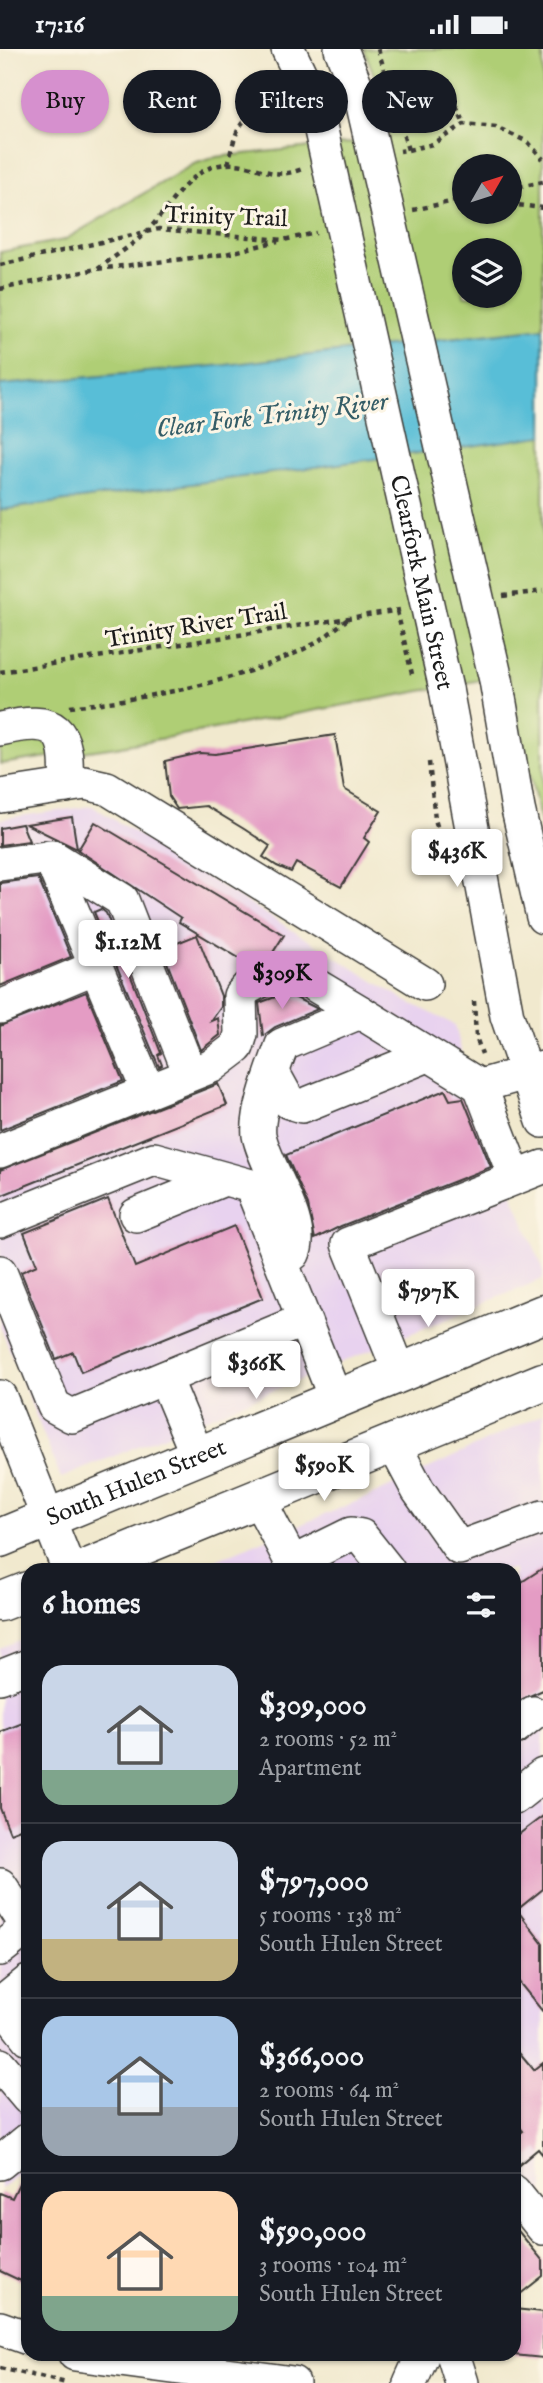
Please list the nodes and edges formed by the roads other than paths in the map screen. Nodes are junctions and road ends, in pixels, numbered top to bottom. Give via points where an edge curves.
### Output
1 (288, 49) edge
2 (341, 49) edge
3 (0, 729) edge
4 (68, 785) junction
5 (0, 796) edge
6 (50, 857) junction
7 (0, 864) edge
8 (543, 917) edge
9 (96, 967) junction
10 (425, 984) dead end
11 (0, 1007) edge
12 (360, 1012) junction
13 (428, 1055) junction
14 (535, 1070) edge
15 (273, 1073) junction
16 (190, 1074) junction
17 (480, 1086) junction
18 (148, 1091) junction
19 (543, 1122) edge
20 (0, 1151) edge
21 (529, 1172) edge
22 (224, 1179) junction
23 (136, 1215) dead end
24 (0, 1221) edge
25 (281, 1261) junction
26 (0, 1272) edge
27 (543, 1314) edge
28 (304, 1320) junction
29 (400, 1373) junction
30 (42, 1376) junction
31 (165, 1378) junction
32 (538, 1386) edge
33 (0, 1391) edge
34 (0, 1397) edge
35 (336, 1400) junction
36 (7, 1435) edge
37 (393, 1443) junction
38 (198, 1457) junction
39 (258, 1498) junction
40 (543, 1517) edge
41 (47, 1519) junction
42 (0, 1538) edge
43 (66, 1563) edge
44 (100, 1563) edge
45 (285, 1563) edge
46 (295, 1563) edge
47 (382, 1563) edge
48 (21, 1594) edge
49 (0, 1602) edge
50 (21, 1669) edge
51 (0, 1677) edge
52 (543, 1775) edge
53 (521, 1792) edge
54 (0, 1885) edge
55 (21, 1916) edge
56 (21, 1932) edge
57 (0, 1949) edge
58 (21, 1987) edge
59 (1, 2003) edge
60 (21, 2029) edge
61 (0, 2064) edge
62 (21, 2090) edge
63 (21, 2146) edge
64 (0, 2163) edge
65 (521, 2201) edge
66 (543, 2228) edge
67 (0, 2328) edge
68 (21, 2336) edge
69 (132, 2361) edge
70 (420, 2361) edge
71 (455, 2361) edge
72 (293, 2383) edge
73 (410, 2383) edge
74 (462, 2383) edge

1 - 14 street, Clearfork Main Street, bridge via 316,108 446,688 507,1016
2 - 8 street, Clearfork Main Street, bridge via 362,101 496,680 518,809
3 - 4 street via 39,722 54,728 68,751
4 - 5 street
4 - 10 street via 107,788
6 - 7 street
6 - 9 street
6 - 16 street via 122,900
9 - 11 street
9 - 18 street
12 - 13 street
12 - 15 street via 282,1045
12 - 16 street via 300,976 268,977 240,996 237,1047 212,1066
13 - 15 street via 302,1106 289,1102
13 - 17 street
14 - 17 street
14 - 19 street, Clearfork Main Street
15 - 25 street via 259,1134 298,1235 293,1254
16 - 18 street
17 - 21 street
18 - 20 street
21 - 29 street via 348,1244
22 - 23 street
22 - 24 street via 154,1159
22 - 25 street via 251,1186
25 - 28 street
26 - 30 street
27 - 29 main road, South Hulen Street
28 - 31 street
28 - 35 street
29 - 35 main road, South Hulen Street
30 - 31 street via 54,1406 72,1416
30 - 33 street
31 - 38 street
32 - 37 main road
34 - 36 street
35 - 38 main road, South Hulen Street
36 - 41 street
37 - 39 main road
37 - 40 street via 418,1490 459,1548
38 - 41 main road, South Hulen Street
39 - 44 main road
39 - 45 street
41 - 42 main road, South Hulen Street
41 - 43 street
46 - 47 street via 351,1534 361,1536
48 - 49 main road
50 - 51 street
52 - 53 street
54 - 55 street
56 - 57 street
58 - 59 street
59 - 60 street
61 - 62 street
63 - 64 street
65 - 66 street
67 - 68 street
69 - 72 street
70 - 73 street
71 - 74 street

